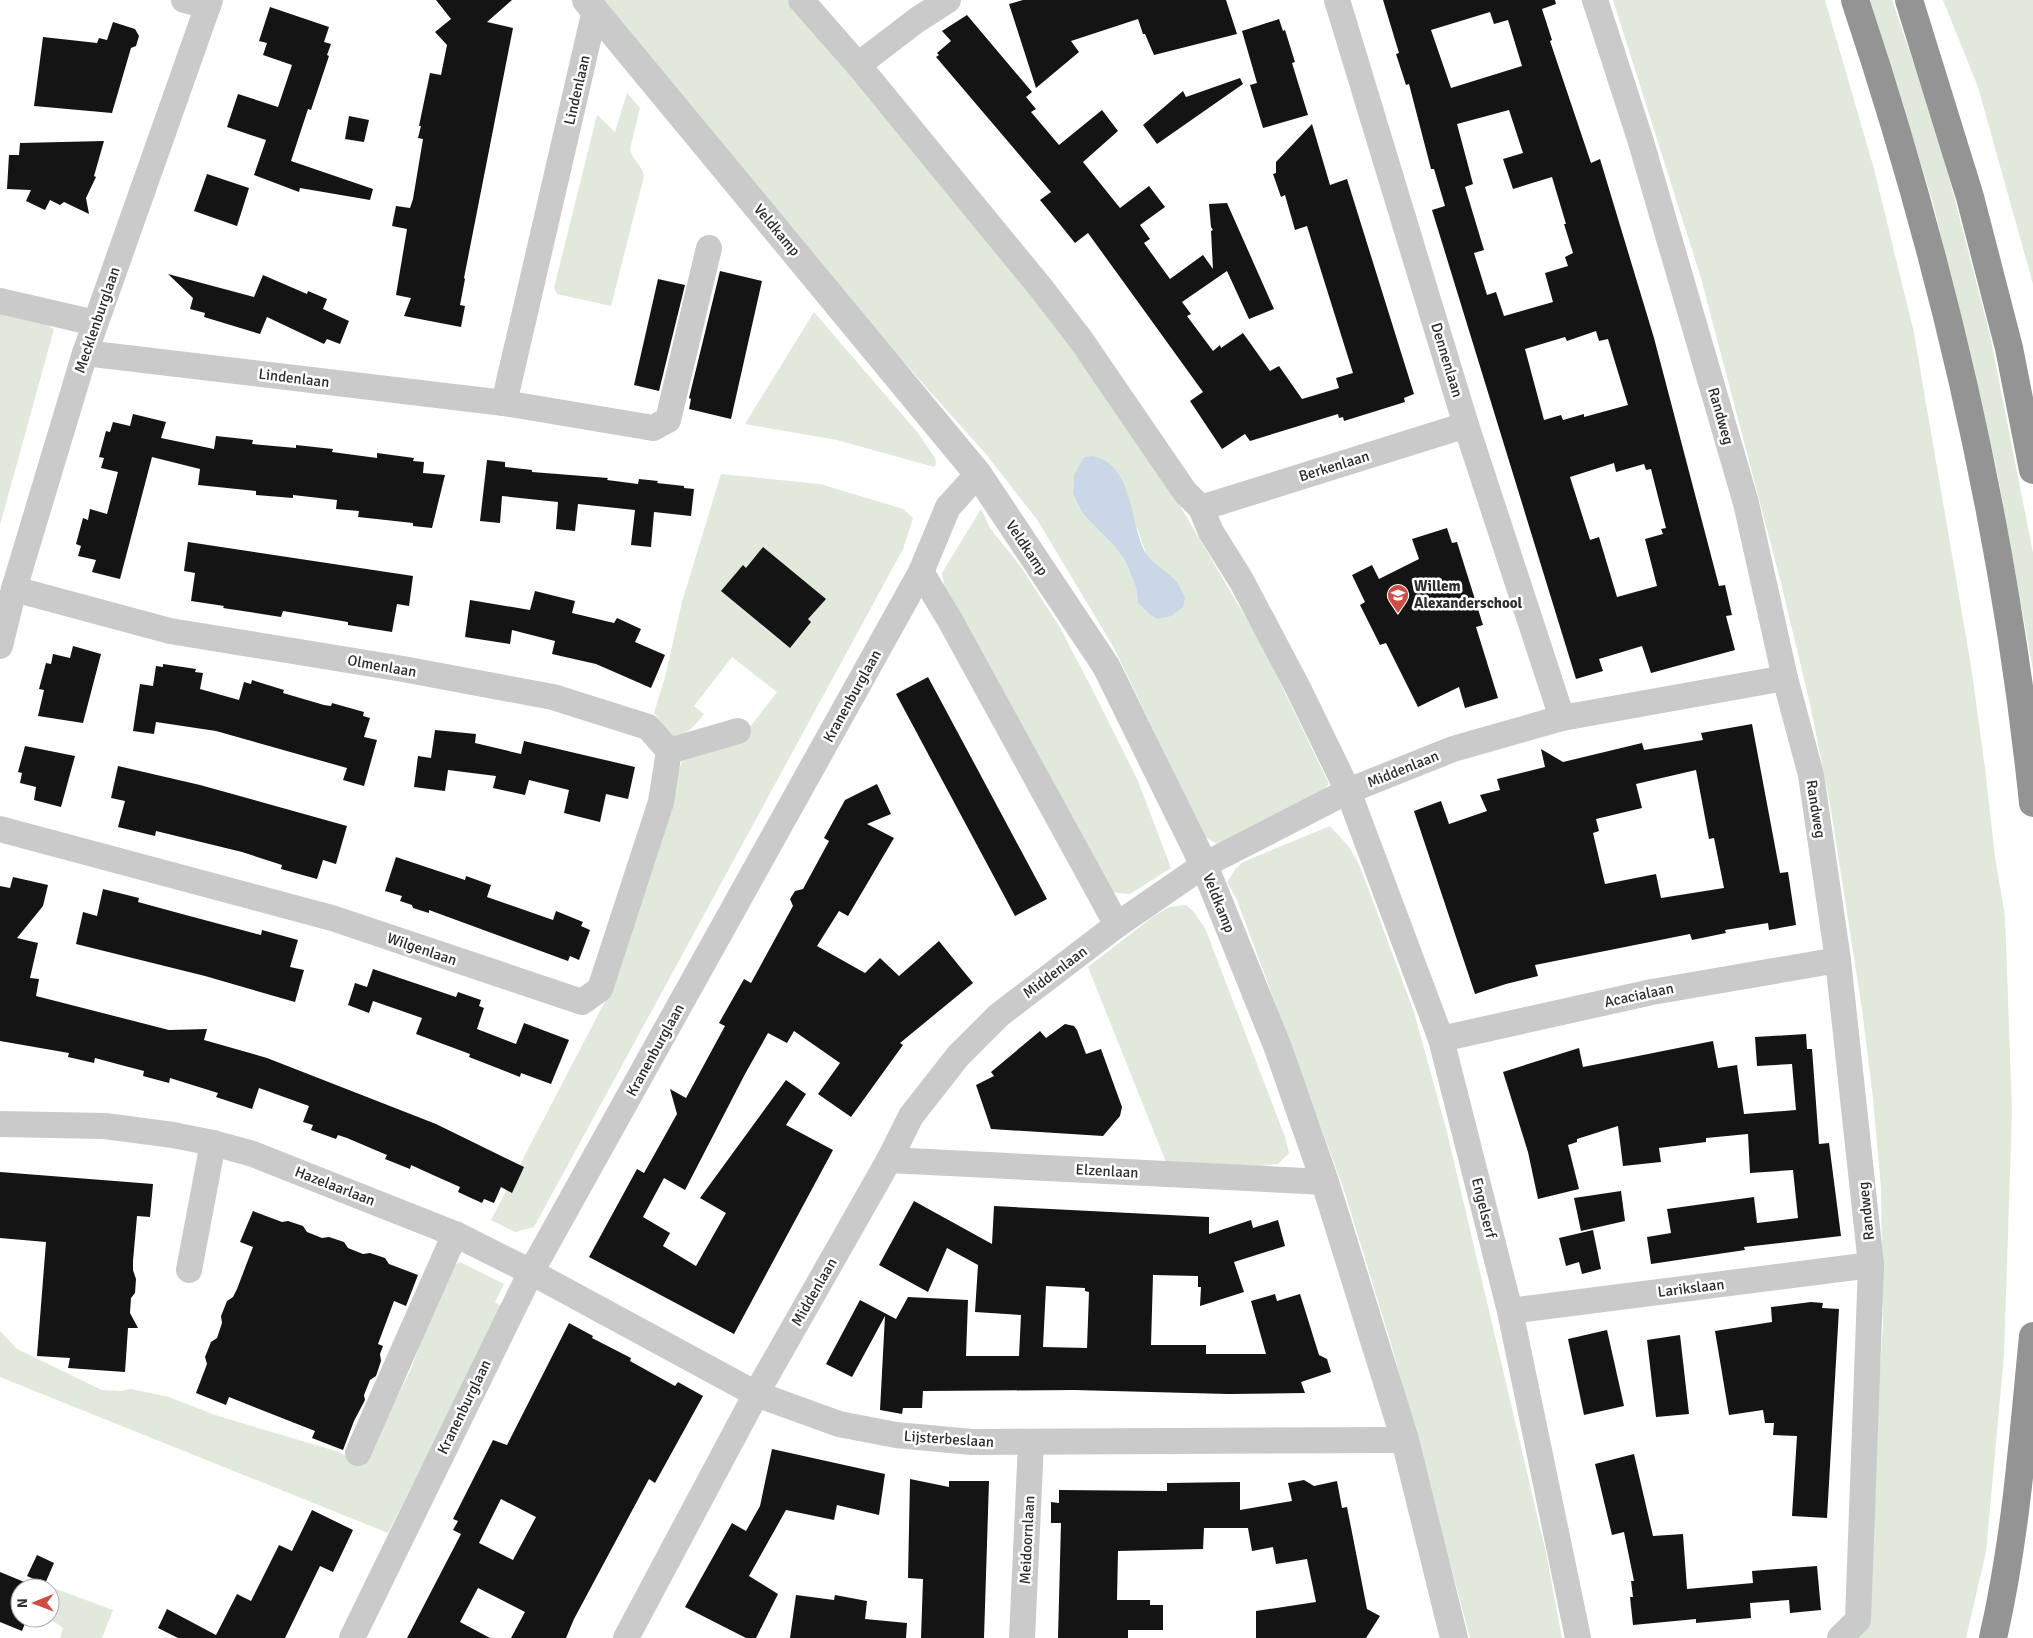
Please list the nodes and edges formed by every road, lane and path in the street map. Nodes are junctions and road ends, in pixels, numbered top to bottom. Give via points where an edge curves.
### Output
1 (801, 0) edge
2 (948, 0) edge
3 (1337, 0) edge
4 (1595, 0) edge
5 (1855, 0) edge
6 (1909, 0) edge
7 (201, 2) edge
8 (591, 5) edge
9 (858, 66) junction
10 (709, 248) dead end
11 (0, 302) edge
12 (95, 323) junction
13 (85, 353) junction
14 (504, 403) junction
15 (1466, 425) junction
16 (2033, 470) edge
17 (978, 474) junction
18 (1201, 508) junction
19 (921, 572) junction
20 (14, 589) junction
21 (0, 646) edge
22 (1785, 678) junction
23 (1562, 718) junction
24 (738, 731) dead end
25 (669, 751) junction
26 (1348, 791) junction
27 (2033, 803) edge
28 (0, 829) edge
29 (1204, 865) junction
30 (1117, 925) junction
31 (1838, 960) junction
32 (1441, 1039) junction
33 (0, 1124) edge
34 (213, 1143) junction
35 (889, 1160) junction
36 (1325, 1182) junction
37 (456, 1234) junction
38 (1872, 1265) junction
39 (189, 1270) dead end
40 (531, 1272) junction
41 (1510, 1311) junction
42 (2033, 1336) edge
43 (756, 1394) junction
44 (1405, 1440) junction
45 (1031, 1443) junction
46 (358, 1453) dead end
47 (633, 1636) edge
48 (352, 1638) edge
49 (1022, 1638) edge
50 (1454, 1638) edge
51 (1578, 1638) edge
52 (1840, 1638) edge
53 (1993, 1638) edge

1 - 9 street
2 - 9 street
3 - 15 street, Dennenlaan
4 - 22 street, Randweg via 1641,142 1746,503
5 - 27 highway via 1922,216 1958,358 2002,571
6 - 16 highway via 1972,207 2009,348
7 - 12 street, Mecklenburglaan
8 - 14 street, Lindenlaan
8 - 17 street, Veldkamp
9 - 18 street via 1042,288 1185,492
10 - 14 street, Lindenlaan via 668,420 653,428
11 - 12 street
12 - 13 street, Mecklenburglaan
13 - 14 street, Lindenlaan
13 - 20 street, Mecklenburglaan
15 - 18 street, Berkenlaan
15 - 23 street, Dennenlaan
17 - 19 street, Kranenburglaan via 948,507
17 - 29 street, Veldkamp via 1106,666
18 - 26 street via 1211,532 1241,580 1298,688
19 - 30 street
19 - 40 street, Kranenburglaan
20 - 21 street, Mecklenburglaan
20 - 25 street, Olmenlaan via 170,631 553,697 648,727
22 - 23 street, Middenlaan
22 - 31 street, Randweg via 1811,775
23 - 26 street, Middenlaan via 1453,749
24 - 25 street
25 - 28 street, Wilgenlaan via 661,802 600,989 582,1002 332,918
26 - 29 street, Middenlaan
26 - 32 street, Engelserf
29 - 30 street, Middenlaan
29 - 36 street, Veldkamp via 1278,1048
30 - 35 street, Middenlaan via 999,1015 958,1056 911,1116
31 - 32 street, Acacialaan via 1652,992
31 - 38 street, Randweg
32 - 41 street, Engelserf
33 - 34 street, Hazelaarlaan via 105,1126
34 - 37 street, Hazelaarlaan via 253,1154
34 - 39 street
35 - 36 street, Elzenlaan
35 - 43 street, Middenlaan
36 - 44 street
37 - 40 street, Hazelaarlaan
37 - 46 street
38 - 41 street, Larikslaan
38 - 52 street, Randweg via 1858,1620
40 - 43 street, Lijsterbeslaan
40 - 48 street, Kranenburglaan
41 - 51 street, Engelserf
42 - 53 highway via 2017,1507
43 - 45 street, Lijsterbeslaan via 839,1424 896,1435
43 - 47 street, Middenlaan
44 - 45 street, Lijsterbeslaan
44 - 50 street
45 - 49 street, Meidoornlaan

